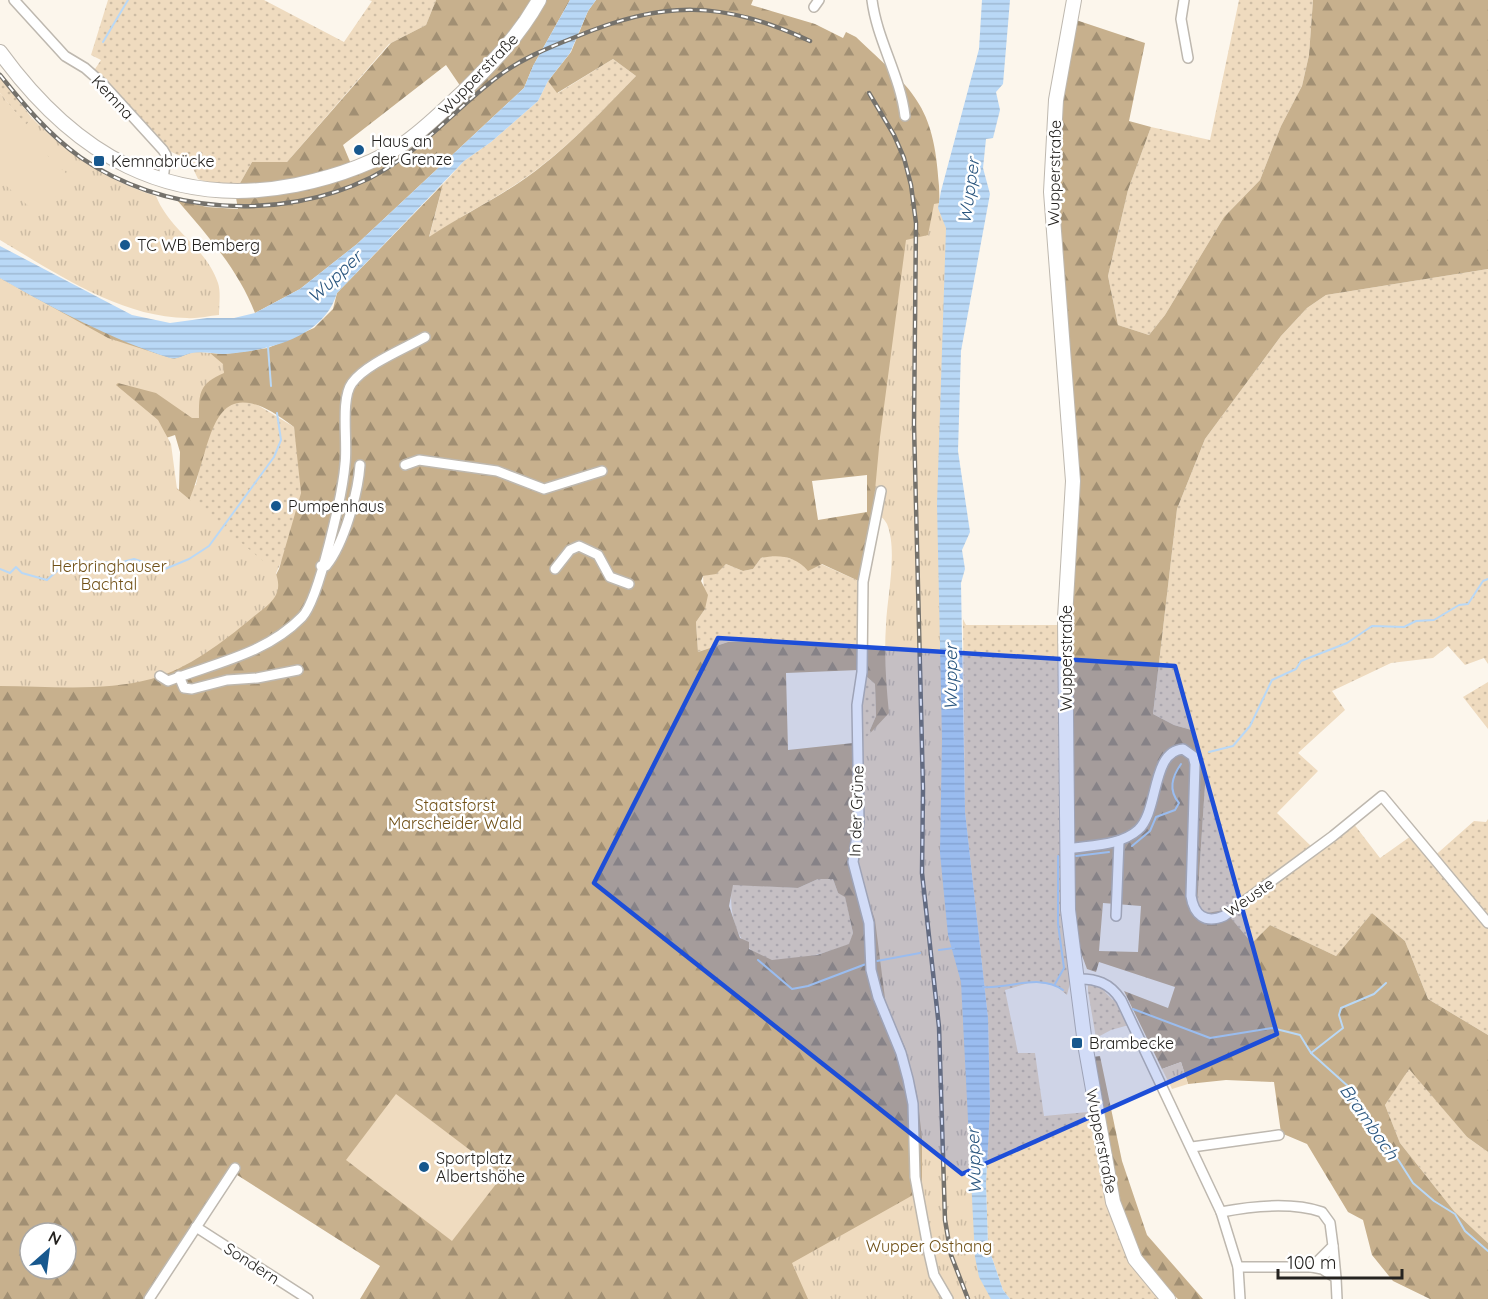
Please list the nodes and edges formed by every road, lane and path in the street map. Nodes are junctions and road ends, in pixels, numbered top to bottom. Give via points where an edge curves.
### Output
1 (14, 0) edge
2 (539, 0) edge
3 (872, 0) edge
4 (1074, 0) edge
5 (1184, 0) edge
6 (0, 52) edge
7 (1188, 58) dead end
8 (905, 116) dead end
9 (163, 180) junction
10 (425, 337) dead end
11 (360, 465) dead end
12 (405, 465) dead end
13 (602, 471) dead end
14 (881, 491) dead end
15 (321, 566) junction
16 (555, 569) dead end
17 (629, 584) dead end
18 (298, 669) dead end
19 (160, 676) dead end
20 (179, 676) junction
21 (1119, 841) junction
22 (1067, 849) junction
23 (1116, 916) dead end
24 (1488, 923) edge
25 (1076, 979) junction
26 (1279, 1135) dead end
27 (1192, 1147) junction
28 (235, 1168) dead end
29 (1221, 1212) junction
30 (196, 1227) junction
31 (1333, 1246) junction
32 (1238, 1267) junction
33 (1312, 1267) junction
34 (1336, 1278) junction
35 (149, 1299) edge
36 (308, 1299) edge
37 (948, 1299) edge
38 (1168, 1299) edge
39 (1240, 1299) edge
40 (1337, 1299) edge

1 - 9 street, Kemna via 65,56 102,82 163,150
2 - 9 main road, Wupperstraße via 513,40 459,95 418,133 378,158 319,179 247,192 214,192
3 - 8 street
4 - 22 main road, Wupperstraße via 1056,100 1051,192 1073,481 1065,618
5 - 7 street via 1181,20
6 - 9 main road, Wupperstraße via 64,124 108,155
10 - 15 street via 358,376 347,392 345,464 338,513
11 - 15 street via 359,483 344,528 330,561
12 - 13 street via 419,460 497,471 544,489
14 - 37 street, In der Grüne via 863,582 862,672 857,705 859,822 853,862 869,923 871,970 901,1053 913,1104 915,1177 928,1252 934,1275
15 - 20 street via 304,616 265,646
16 - 17 street via 570,550 579,546 598,555 610,577
18 - 20 street via 192,689 184,688
19 - 20 street via 168,681
21 - 22 street, Weuste
21 - 23 street
21 - 24 street, Weuste via 1140,829 1164,762 1170,754 1183,749 1193,756 1195,764 1191,896 1193,908 1200,916 1224,916 1333,837 1382,796
22 - 25 main road, Wupperstraße via 1068,910
25 - 27 street via 1101,981 1115,991
25 - 38 main road, Wupperstraße via 1095,1112 1113,1202 1135,1259
26 - 27 street
27 - 29 street
28 - 30 street
29 - 31 street via 1314,1209 1327,1218
29 - 32 street
30 - 35 street
30 - 36 street, Sondern
31 - 33 street
31 - 34 street
32 - 33 street
32 - 39 street
33 - 34 street
34 - 40 street

